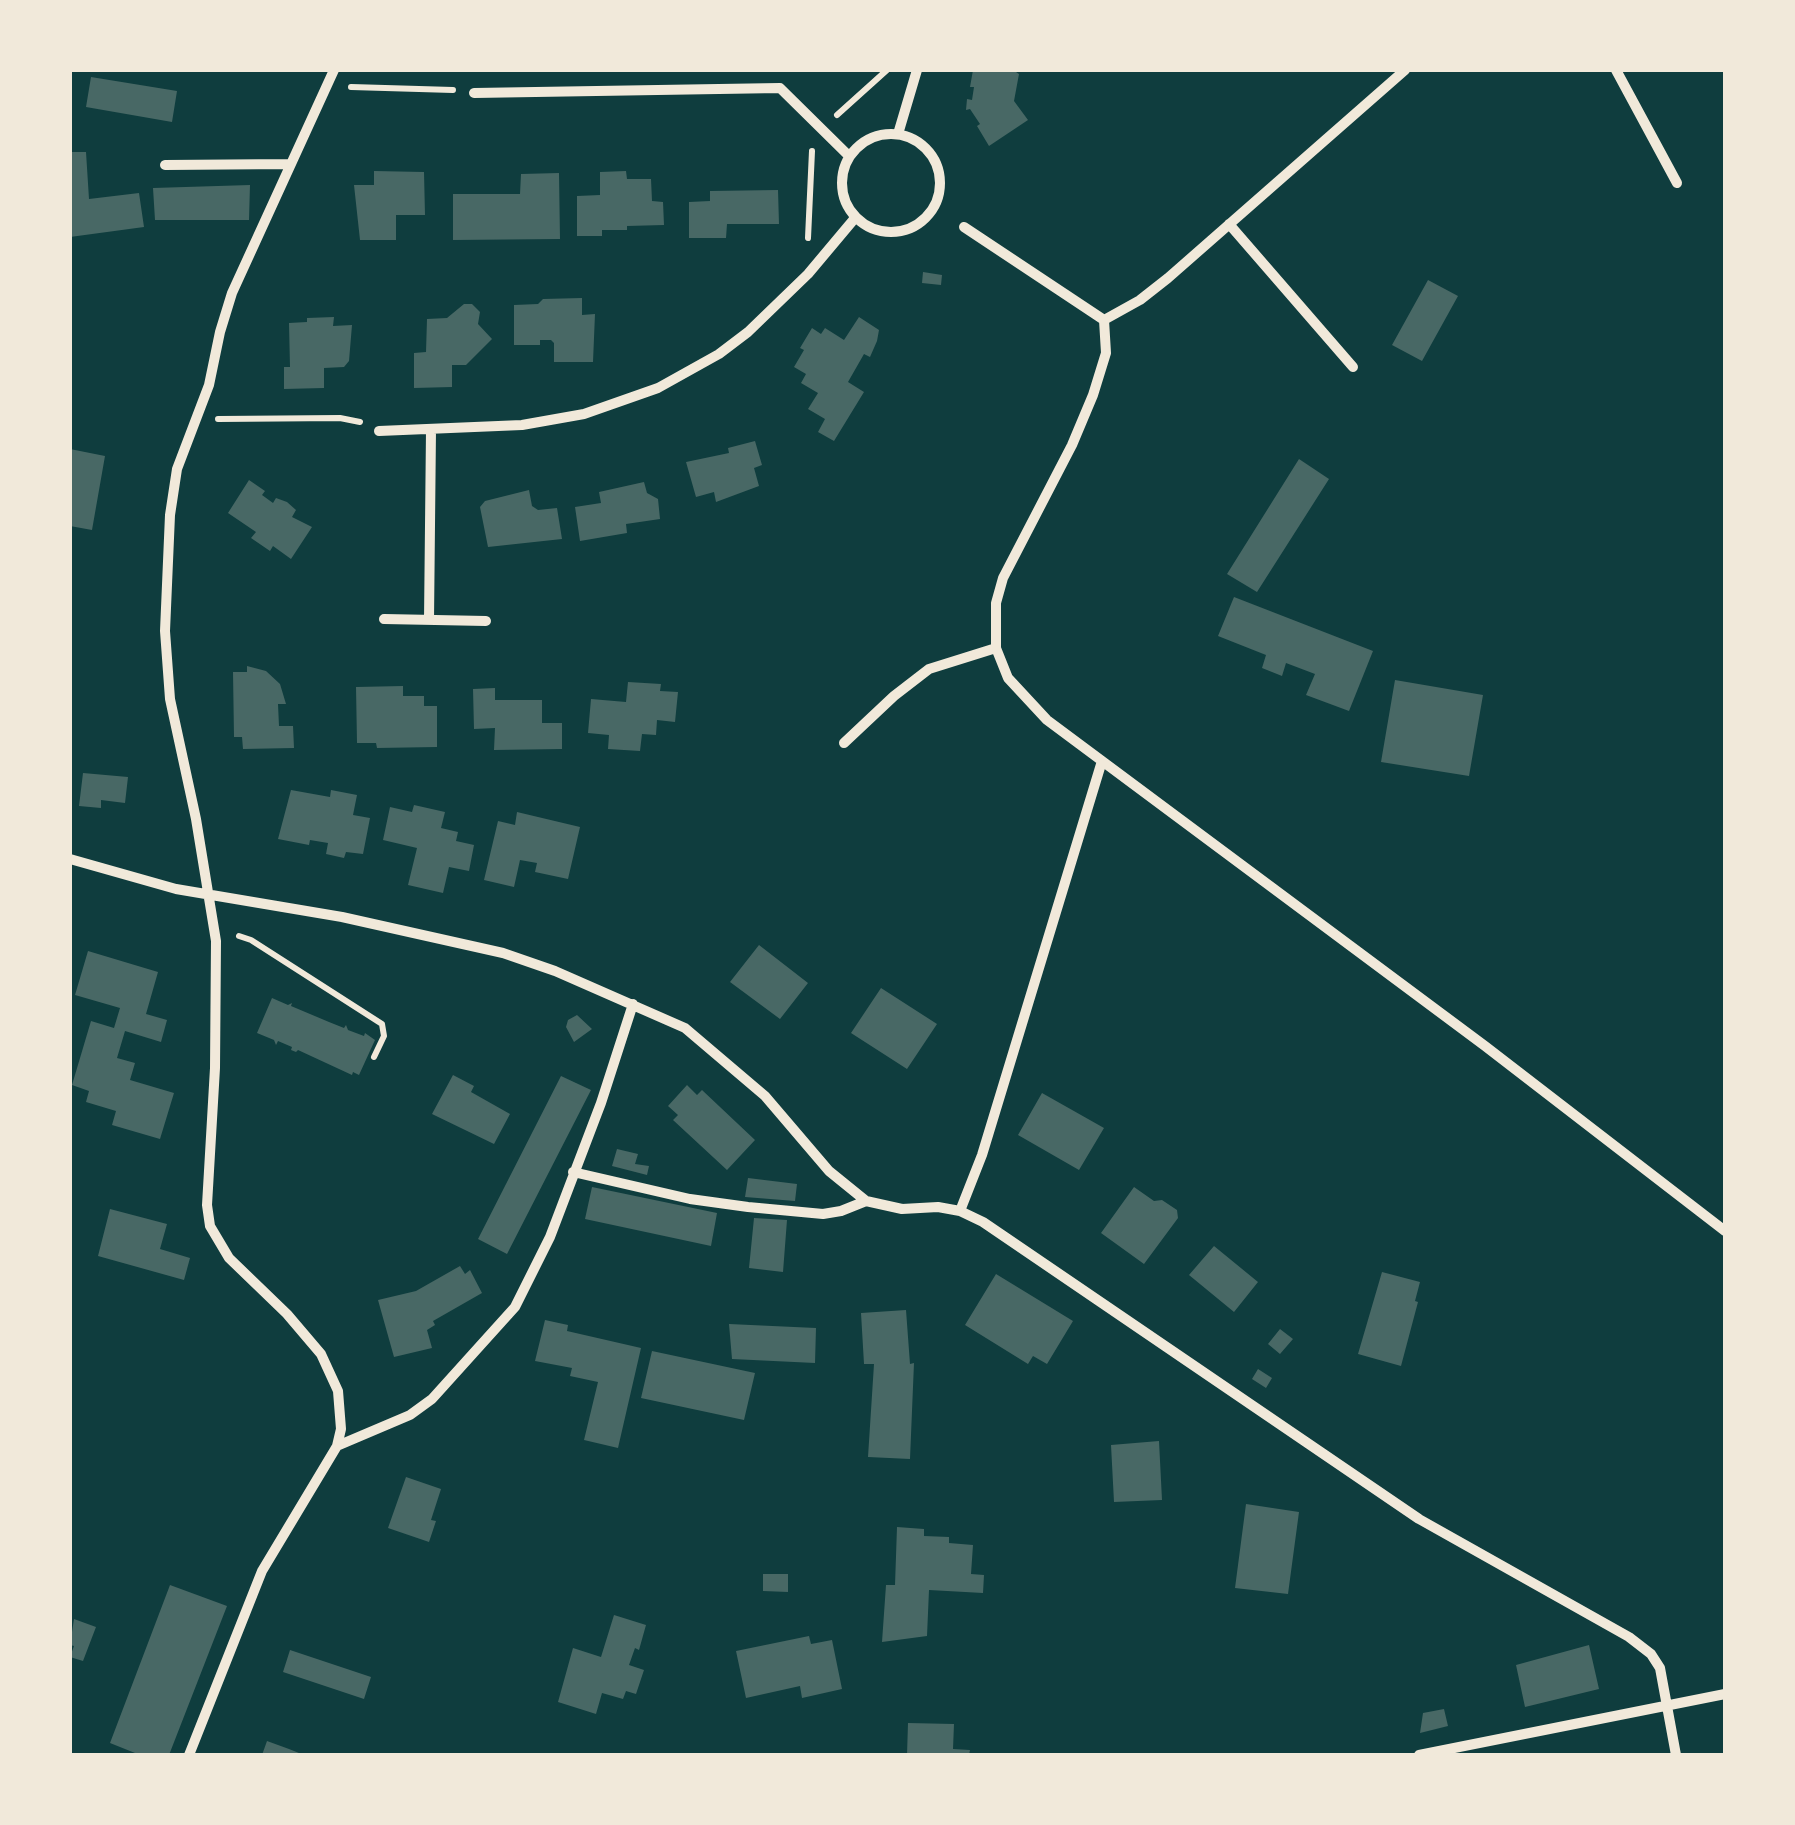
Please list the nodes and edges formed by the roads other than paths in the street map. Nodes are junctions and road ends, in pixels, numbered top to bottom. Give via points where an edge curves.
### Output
1 (334, 70) edge
2 (917, 70) edge
3 (1405, 70) edge
4 (1616, 70) edge
5 (474, 93) road end
6 (898, 134) junction
7 (849, 156) junction
8 (290, 164) junction
9 (165, 165) dead end
10 (1677, 183) dead end
11 (855, 218) junction
12 (1229, 224) junction
13 (964, 227) dead end
14 (1104, 320) junction
15 (1353, 366) dead end
16 (431, 430) junction
17 (379, 431) road end
18 (384, 619) dead end
19 (430, 620) junction
20 (486, 620) dead end
21 (996, 648) junction
22 (844, 743) dead end
23 (1102, 761) junction
24 (70, 859) edge
25 (210, 896) junction
26 (633, 1004) junction
27 (573, 1172) junction
28 (866, 1200) junction
29 (960, 1211) junction
30 (1725, 1230) edge
31 (336, 1446) junction
32 (1725, 1694) edge
33 (1668, 1704) junction
34 (189, 1755) edge
35 (1419, 1755) edge
36 (1676, 1755) edge

1 - 8 street
2 - 6 street
3 - 12 street
4 - 10 street
5 - 7 street via 780,88
6 - 7 street via 871,138
6 - 11 street via 936,161 940,190 934,208 899,233 883,233
7 - 11 street via 841,181
8 - 9 street
8 - 25 street via 232,293 209,385 177,469 170,515 170,699
11 - 16 street via 748,332 658,388 571,416
12 - 14 street via 1140,300
12 - 15 street
13 - 14 street
14 - 21 street via 1106,353 1093,395 1003,578
16 - 17 street
16 - 19 street
18 - 19 street
19 - 20 street
21 - 22 street via 929,669
21 - 23 street via 1024,698
23 - 29 street
23 - 30 street
24 - 25 street
25 - 26 street via 503,953
25 - 31 street via 216,1068 210,1226 229,1258 321,1354 338,1391
26 - 27 street
26 - 28 street via 686,1028 736,1069 829,1170
27 - 28 street via 690,1199 823,1214
27 - 31 street via 550,1237 502,1325 432,1399
28 - 29 street
29 - 33 street via 1008,1236 1419,1518 1629,1637 1660,1668
31 - 34 street via 262,1570
32 - 33 street
33 - 35 street
33 - 36 street

